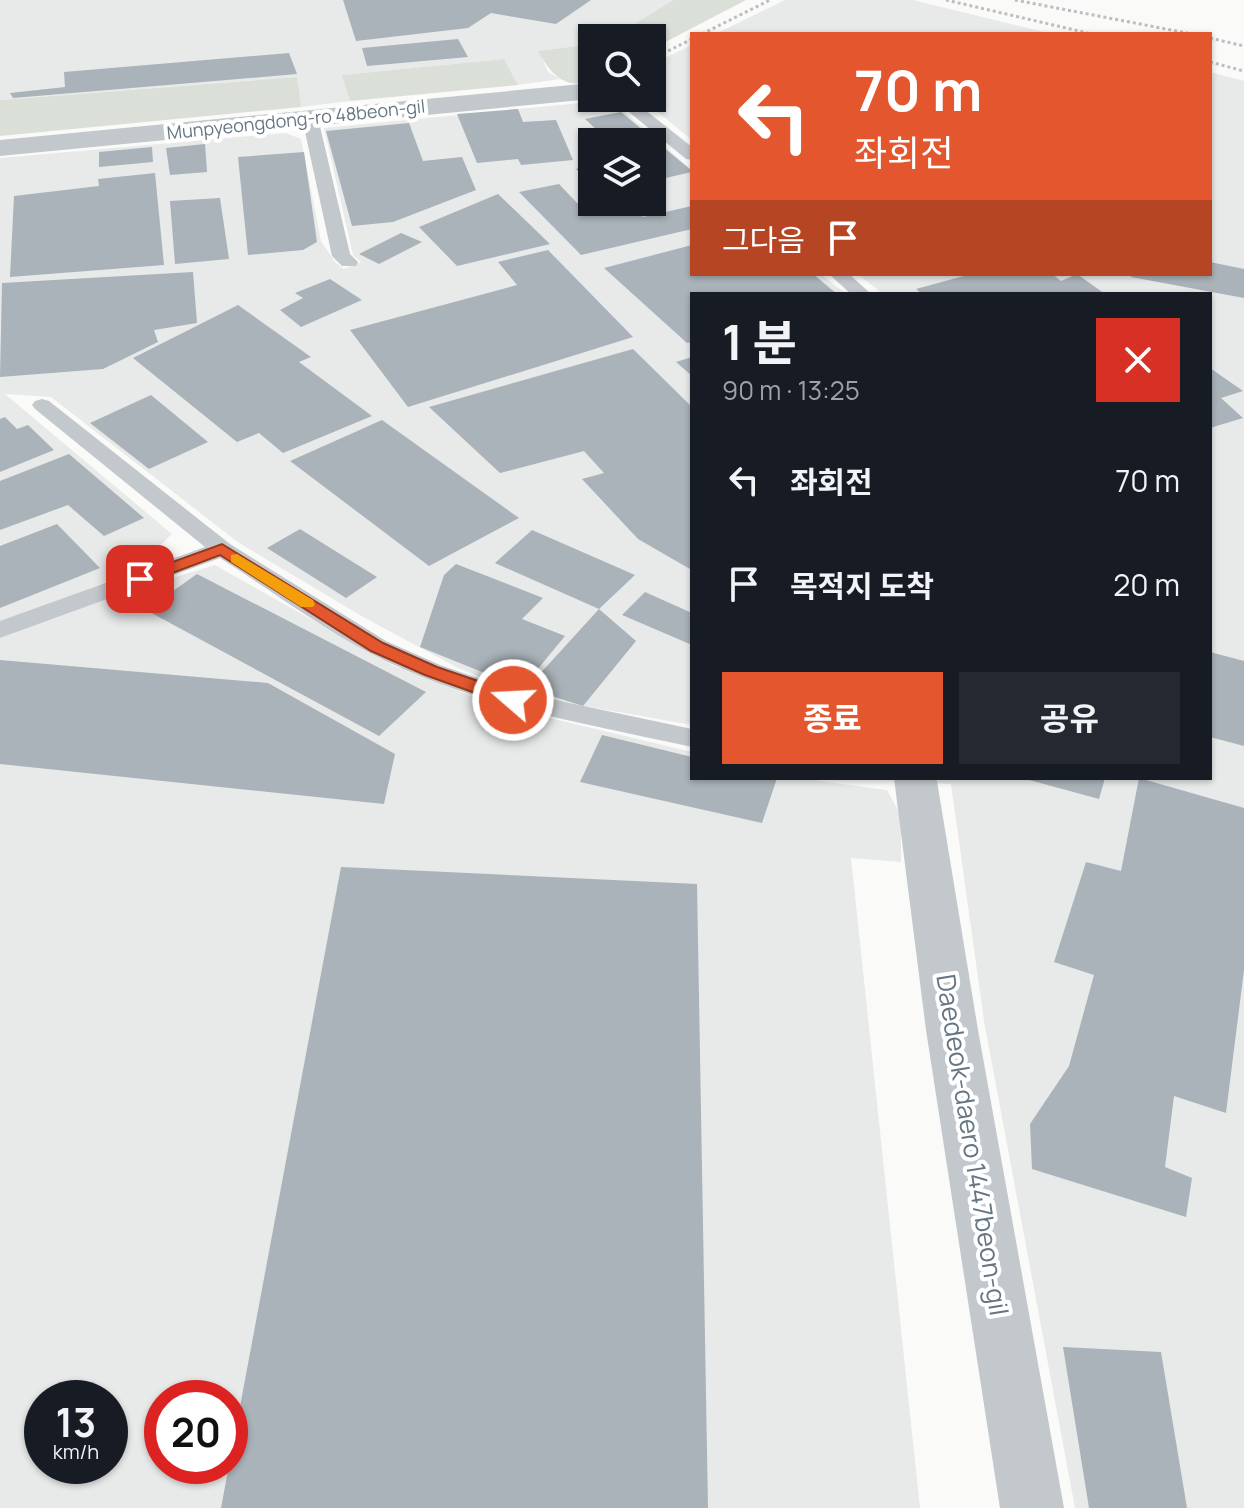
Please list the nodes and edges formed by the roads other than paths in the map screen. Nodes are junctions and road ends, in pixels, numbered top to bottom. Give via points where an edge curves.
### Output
1 (578, 92) edge
2 (638, 112) edge
3 (310, 118) junction
4 (0, 148) edge
5 (690, 153) edge
6 (349, 262) dead end
7 (840, 276) edge
8 (860, 292) edge
9 (42, 405) dead end
10 (222, 549) junction
11 (0, 630) edge
12 (690, 738) edge
13 (910, 780) edge
14 (1032, 1508) edge

1 - 3 street, Munpyeongdong-ro 48beon-gil
2 - 5 lane
3 - 4 street, Munpyeongdong-ro 48beon-gil
3 - 6 lane via 341,256
7 - 8 lane
9 - 10 lane
10 - 11 lane
10 - 12 lane via 377,647 431,671 513,700
13 - 14 street, Daedeok-daero 1447beon-gil

